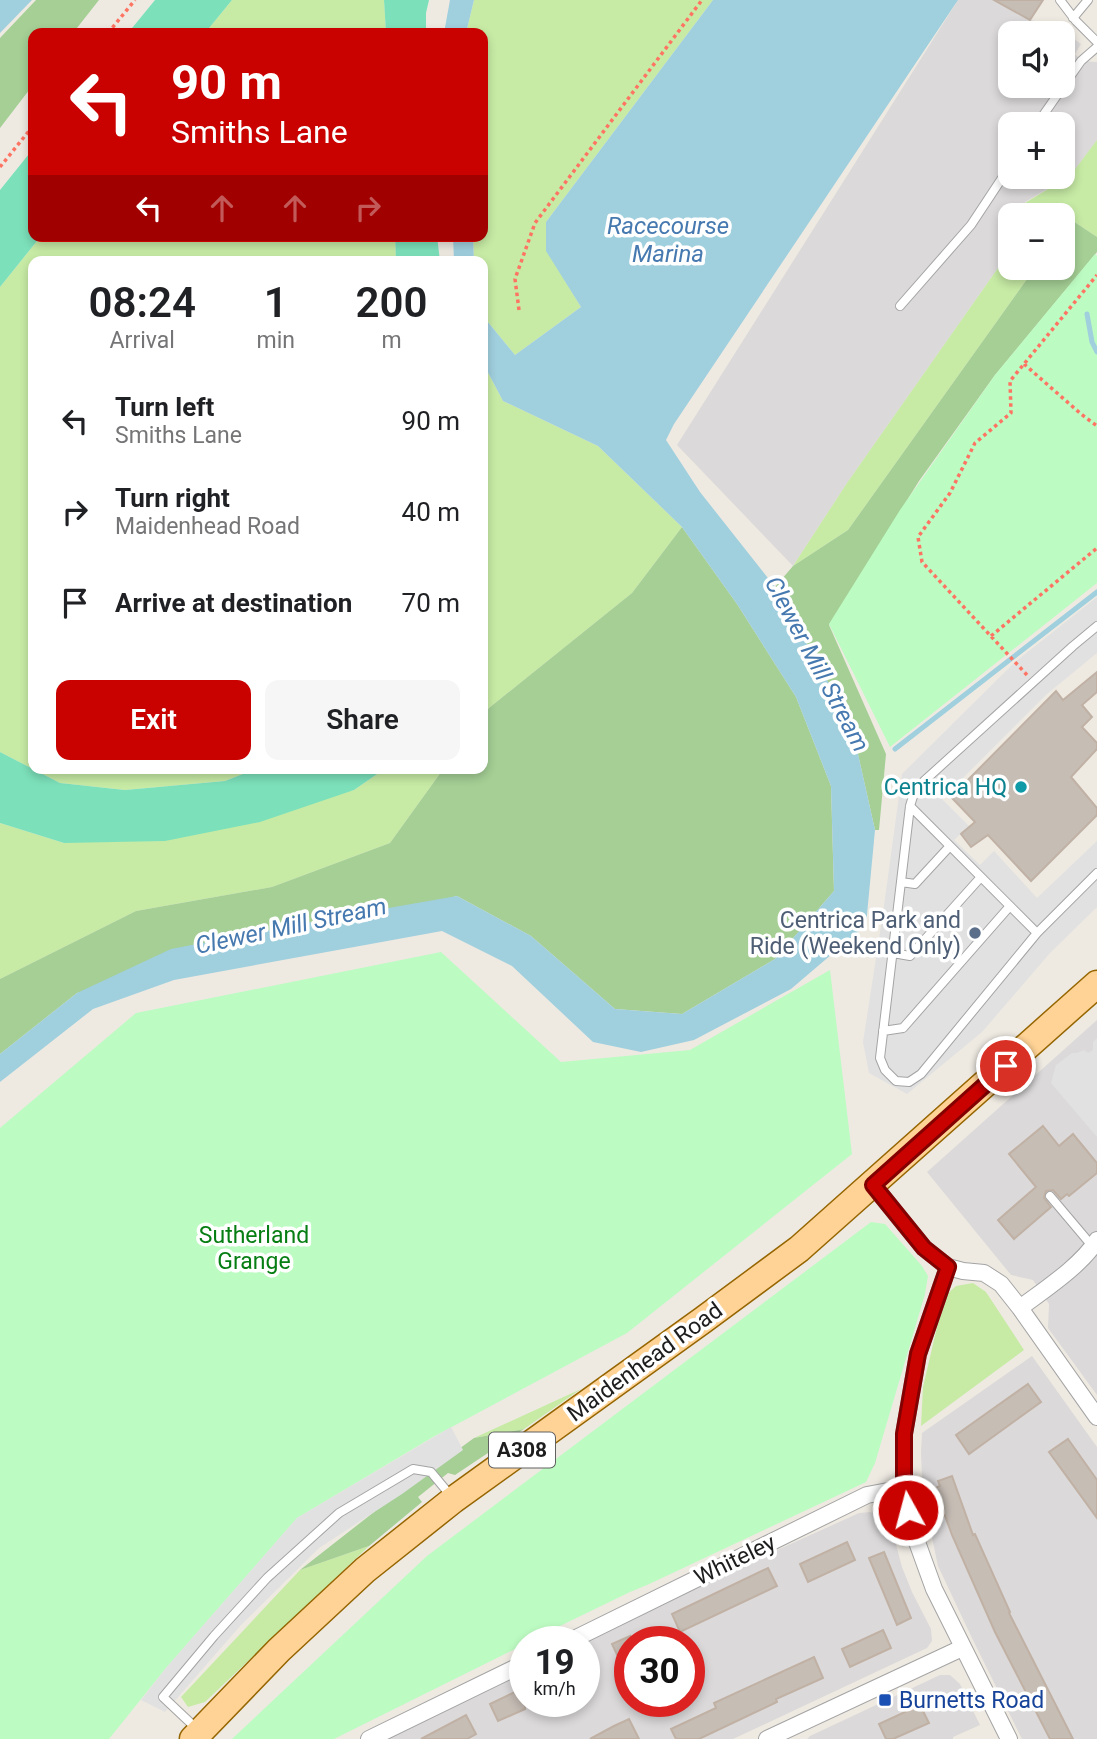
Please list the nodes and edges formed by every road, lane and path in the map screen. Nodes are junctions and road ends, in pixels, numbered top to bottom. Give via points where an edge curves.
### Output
1 (135, 0) edge
2 (702, 0) edge
3 (1060, 0) edge
4 (1088, 0) edge
5 (1073, 18) junction
6 (112, 28) edge
7 (1097, 45) edge
8 (1046, 112) edge
9 (28, 132) edge
10 (0, 167) edge
11 (998, 184) edge
12 (1097, 275) edge
13 (900, 306) dead end
14 (519, 310) dead end
15 (1024, 363) junction
16 (1097, 426) edge
17 (1097, 548) edge
18 (1097, 626) edge
19 (991, 636) junction
20 (1015, 662) dead end
21 (910, 806) junction
22 (950, 846) junction
23 (1097, 873) edge
24 (981, 877) junction
25 (901, 882) junction
26 (1010, 906) junction
27 (1037, 933) junction
28 (893, 953) junction
29 (1097, 984) edge
30 (883, 1031) junction
31 (873, 1185) junction
32 (1050, 1196) dead end
33 (1096, 1247) edge
34 (948, 1267) junction
35 (1020, 1308) junction
36 (1097, 1417) edge
37 (904, 1488) junction
38 (453, 1500) junction
39 (600, 1626) edge
40 (962, 1648) junction
41 (509, 1671) edge
42 (196, 1735) edge
43 (777, 1737) edge
44 (369, 1739) edge
45 (1009, 1739) edge

1 - 6 path
2 - 14 path via 535,223 516,279
3 - 5 lane
4 - 5 lane
5 - 7 lane
7 - 8 lane
9 - 10 path
11 - 13 lane via 971,225
12 - 15 path
15 - 16 path
15 - 19 path via 1010,381 1011,413 975,443 950,493 918,537 922,562
17 - 19 path
18 - 21 lane via 924,781
19 - 20 path
21 - 22 lane
21 - 25 lane
22 - 24 lane
22 - 25 lane via 915,884
23 - 27 lane
24 - 26 lane
24 - 28 lane via 910,956
25 - 28 lane
26 - 27 lane
26 - 30 lane via 903,1028
27 - 30 lane via 921,1074 909,1082 897,1081 885,1070 880,1058
28 - 30 lane
29 - 31 main road, Maidenhead Road / A308
31 - 34 street via 924,1248
31 - 38 main road, Maidenhead Road / A308 via 799,1249
32 - 33 lane
33 - 35 street
34 - 35 street via 984,1273 1001,1284
34 - 37 street via 918,1354 904,1434
35 - 36 street
37 - 39 street, Whiteley via 867,1496
37 - 40 street via 913,1531 934,1589
38 - 42 main road, Maidenhead Road / A308 via 365,1570
38 - 42 lane via 431,1472 413,1469 339,1513 267,1578 163,1698
40 - 43 street
40 - 45 street
41 - 44 street

